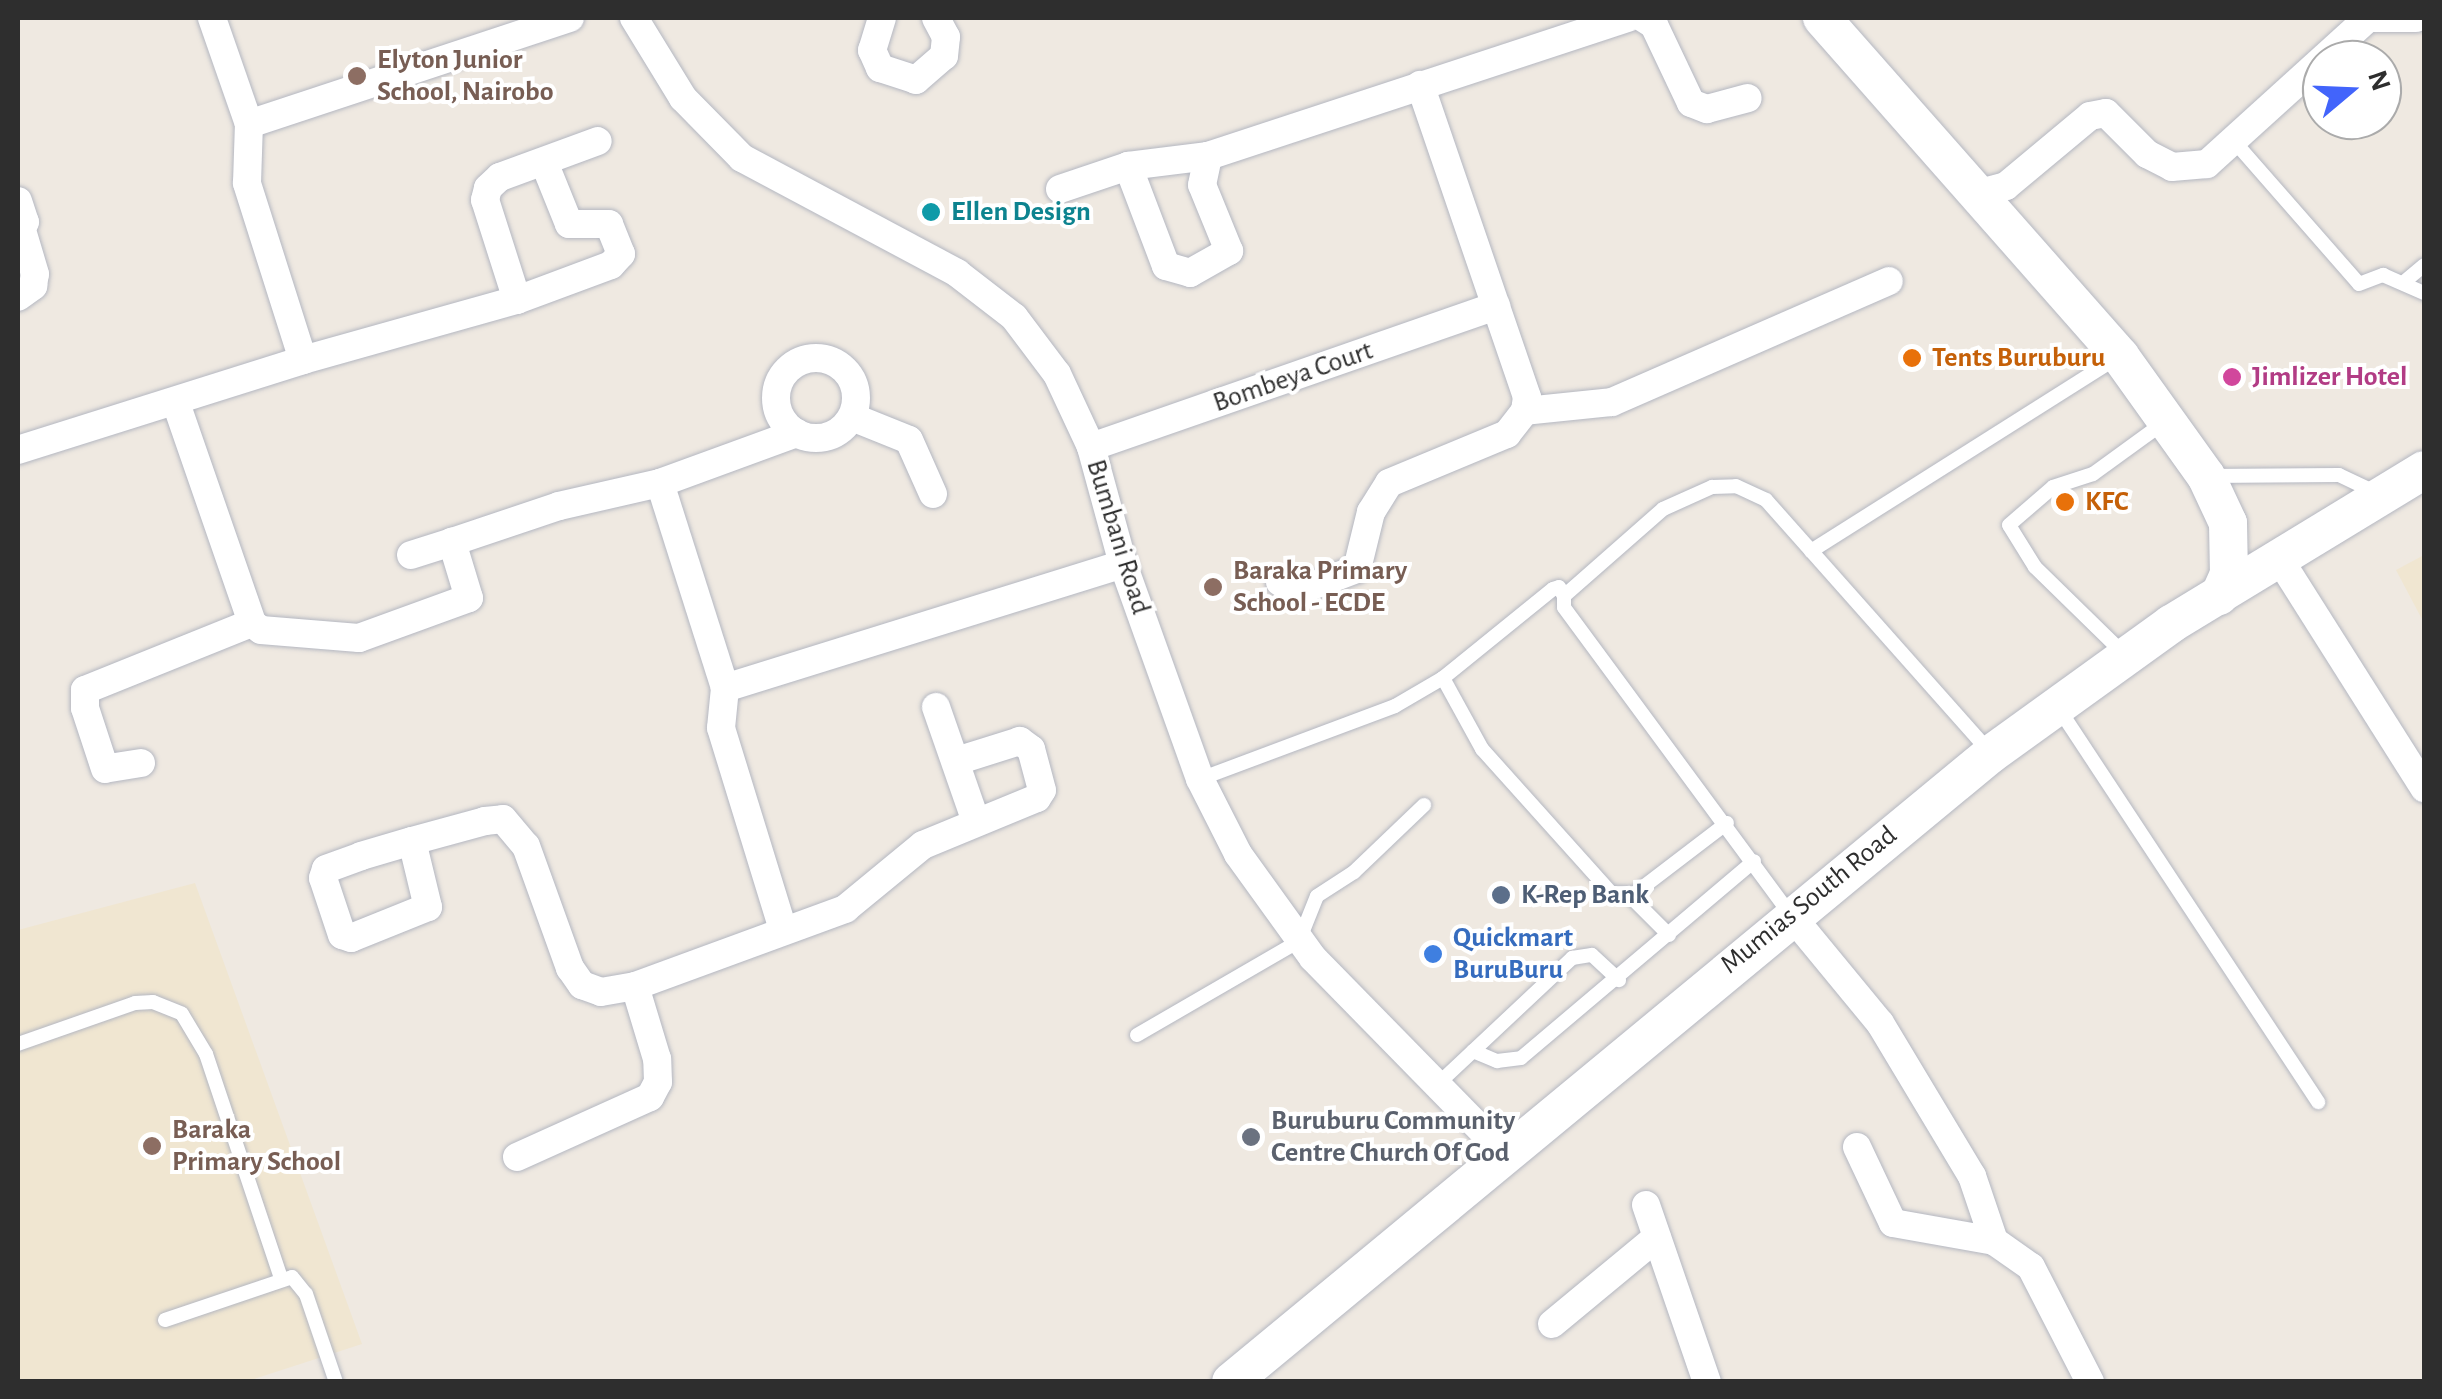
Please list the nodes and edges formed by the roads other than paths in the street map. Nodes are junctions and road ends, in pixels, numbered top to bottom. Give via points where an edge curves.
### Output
1 (212, 18) edge
2 (634, 18) edge
3 (882, 18) edge
4 (938, 18) edge
5 (1628, 18) edge
6 (1643, 18) edge
7 (1822, 18) edge
8 (2370, 18) edge
9 (2416, 18) edge
10 (562, 19) edge
11 (1552, 28) edge
12 (1420, 85) junction
13 (1748, 98) dead end
14 (249, 124) junction
15 (2233, 140) junction
16 (598, 141) dead end
17 (1208, 156) junction
18 (544, 162) junction
19 (1128, 166) junction
20 (1060, 189) dead end
21 (1995, 198) junction
22 (18, 201) edge
23 (20, 232) edge
24 (2424, 265) edge
25 (1889, 280) dead end
26 (2404, 282) junction
27 (2424, 292) edge
28 (18, 297) edge
29 (517, 300) junction
30 (1496, 306) junction
31 (2120, 356) junction
32 (303, 360) junction
33 (176, 402) junction
34 (1525, 411) junction
35 (852, 417) junction
36 (2166, 421) junction
37 (797, 433) junction
38 (1091, 448) junction
39 (18, 450) edge
40 (2424, 470) edge
41 (660, 483) junction
42 (2213, 489) junction
43 (933, 494) dead end
44 (2383, 496) junction
45 (452, 542) junction
46 (1811, 551) junction
47 (411, 554) dead end
48 (2280, 560) junction
49 (1123, 564) junction
50 (1280, 582) dead end
51 (1564, 596) junction
52 (2219, 596) junction
53 (252, 623) junction
54 (2125, 655) junction
55 (1443, 678) junction
56 (725, 688) junction
57 (2056, 704) junction
58 (936, 708) dead end
59 (1991, 754) junction
60 (956, 762) junction
61 (140, 763) dead end
62 (1200, 780) junction
63 (2424, 788) edge
64 (1424, 805) dead end
65 (976, 822) junction
66 (1727, 823) junction
67 (412, 842) dead end
68 (1754, 860) junction
69 (1617, 894) junction
70 (1790, 914) junction
71 (783, 930) junction
72 (1668, 936) junction
73 (1299, 941) junction
74 (1619, 980) junction
75 (635, 986) junction
76 (1136, 1035) dead end
77 (18, 1044) edge
78 (1473, 1051) junction
79 (1439, 1084) junction
80 (2318, 1102) dead end
81 (1857, 1147) dead end
82 (1504, 1154) junction
83 (516, 1156) dead end
84 (1646, 1205) dead end
85 (1657, 1237) junction
86 (1994, 1241) junction
87 (281, 1278) junction
88 (165, 1320) dead end
89 (1552, 1324) dead end
90 (2090, 1381) edge
91 (336, 1382) edge
92 (1230, 1382) edge
93 (1706, 1382) edge

1 - 14 street
2 - 38 street, Bumbani Road via 683,98 742,158 987,290 1057,374
3 - 4 street via 872,50 880,68 916,80 944,56
5 - 11 street
6 - 13 street via 1654,25 1692,104 1707,109
7 - 21 main road
8 - 9 street
8 - 15 street
10 - 14 street
11 - 12 street
12 - 17 street
12 - 30 street
14 - 32 street via 247,183
15 - 21 street via 2208,164 2187,170 2147,154 2106,113 2090,116
15 - 26 lane via 2360,284 2383,275
16 - 18 street
17 - 19 street
17 - 19 street via 1202,185 1229,252 1190,273 1166,266
18 - 29 street via 500,177 486,193
18 - 29 street via 568,224 609,224 621,254 611,265
19 - 20 street
21 - 31 main road
22 - 23 street
23 - 28 street via 35,274
24 - 26 lane
25 - 34 street via 1612,402
26 - 27 lane
29 - 32 street
30 - 34 street via 1527,397
30 - 38 street, Bombeya Court
31 - 36 main road
31 - 46 lane
32 - 33 street
33 - 39 street
33 - 53 street
34 - 50 street via 1507,434 1388,484 1371,512 1356,569 1296,592
35 - 37 street via 837,432 817,438
35 - 37 street via 857,397 851,376 836,362 816,357 788,370 776,398 782,418
35 - 43 street via 910,440
36 - 42 main road
36 - 54 lane via 2093,474 2052,487 2009,525 2034,567
37 - 41 street
38 - 49 street, Bumbani Road
40 - 44 main road, Mumias South Road
41 - 45 street via 558,506
41 - 56 street
42 - 44 lane via 2339,474
42 - 48 main road
42 - 52 main road via 2228,574
44 - 48 main road, Mumias South Road
45 - 47 street
45 - 53 street via 471,590 465,602 339,640 278,635
46 - 51 lane via 1766,500 1736,486 1712,487 1663,509
46 - 59 lane
48 - 52 main road, Mumias South Road
48 - 63 street
49 - 56 street
49 - 62 street, Bumbani Road
51 - 55 lane via 1559,587 1552,589
51 - 66 lane via 1569,616
52 - 54 main road, Mumias South Road
53 - 61 street via 86,690 84,708 105,769
54 - 57 main road, Mumias South Road
55 - 62 lane via 1395,706
55 - 69 lane via 1482,749 1596,880
56 - 71 street via 721,728
57 - 59 main road, Mumias South Road
57 - 80 lane
58 - 60 street
59 - 70 main road, Mumias South Road
60 - 65 street
60 - 65 street via 1020,740 1031,749 1041,780 1036,798
62 - 73 street, Bumbani Road via 1238,854
64 - 73 lane via 1354,872 1317,896
65 - 71 street via 923,845 845,909
66 - 68 lane
66 - 69 lane via 1634,894
67 - 75 street via 503,820 515,828 582,985 601,992
68 - 70 lane
68 - 72 lane
69 - 72 lane via 1632,894
70 - 82 main road, Mumias South Road
70 - 86 street via 1880,1023 1972,1176
71 - 75 street
72 - 74 lane
73 - 76 lane
73 - 79 street, Bumbani Road
74 - 78 lane via 1521,1058 1497,1060
74 - 78 lane via 1596,957 1577,955
75 - 83 street via 657,1059 658,1082 650,1097
77 - 87 lane via 135,1004 153,1002 182,1014 206,1054
78 - 79 lane
79 - 82 street, Bumbani Road
81 - 86 street via 1893,1222
82 - 92 main road, Mumias South Road
84 - 85 street
85 - 89 street
85 - 93 street
86 - 90 street via 2031,1267
87 - 88 lane
87 - 91 lane via 292,1278 306,1294

